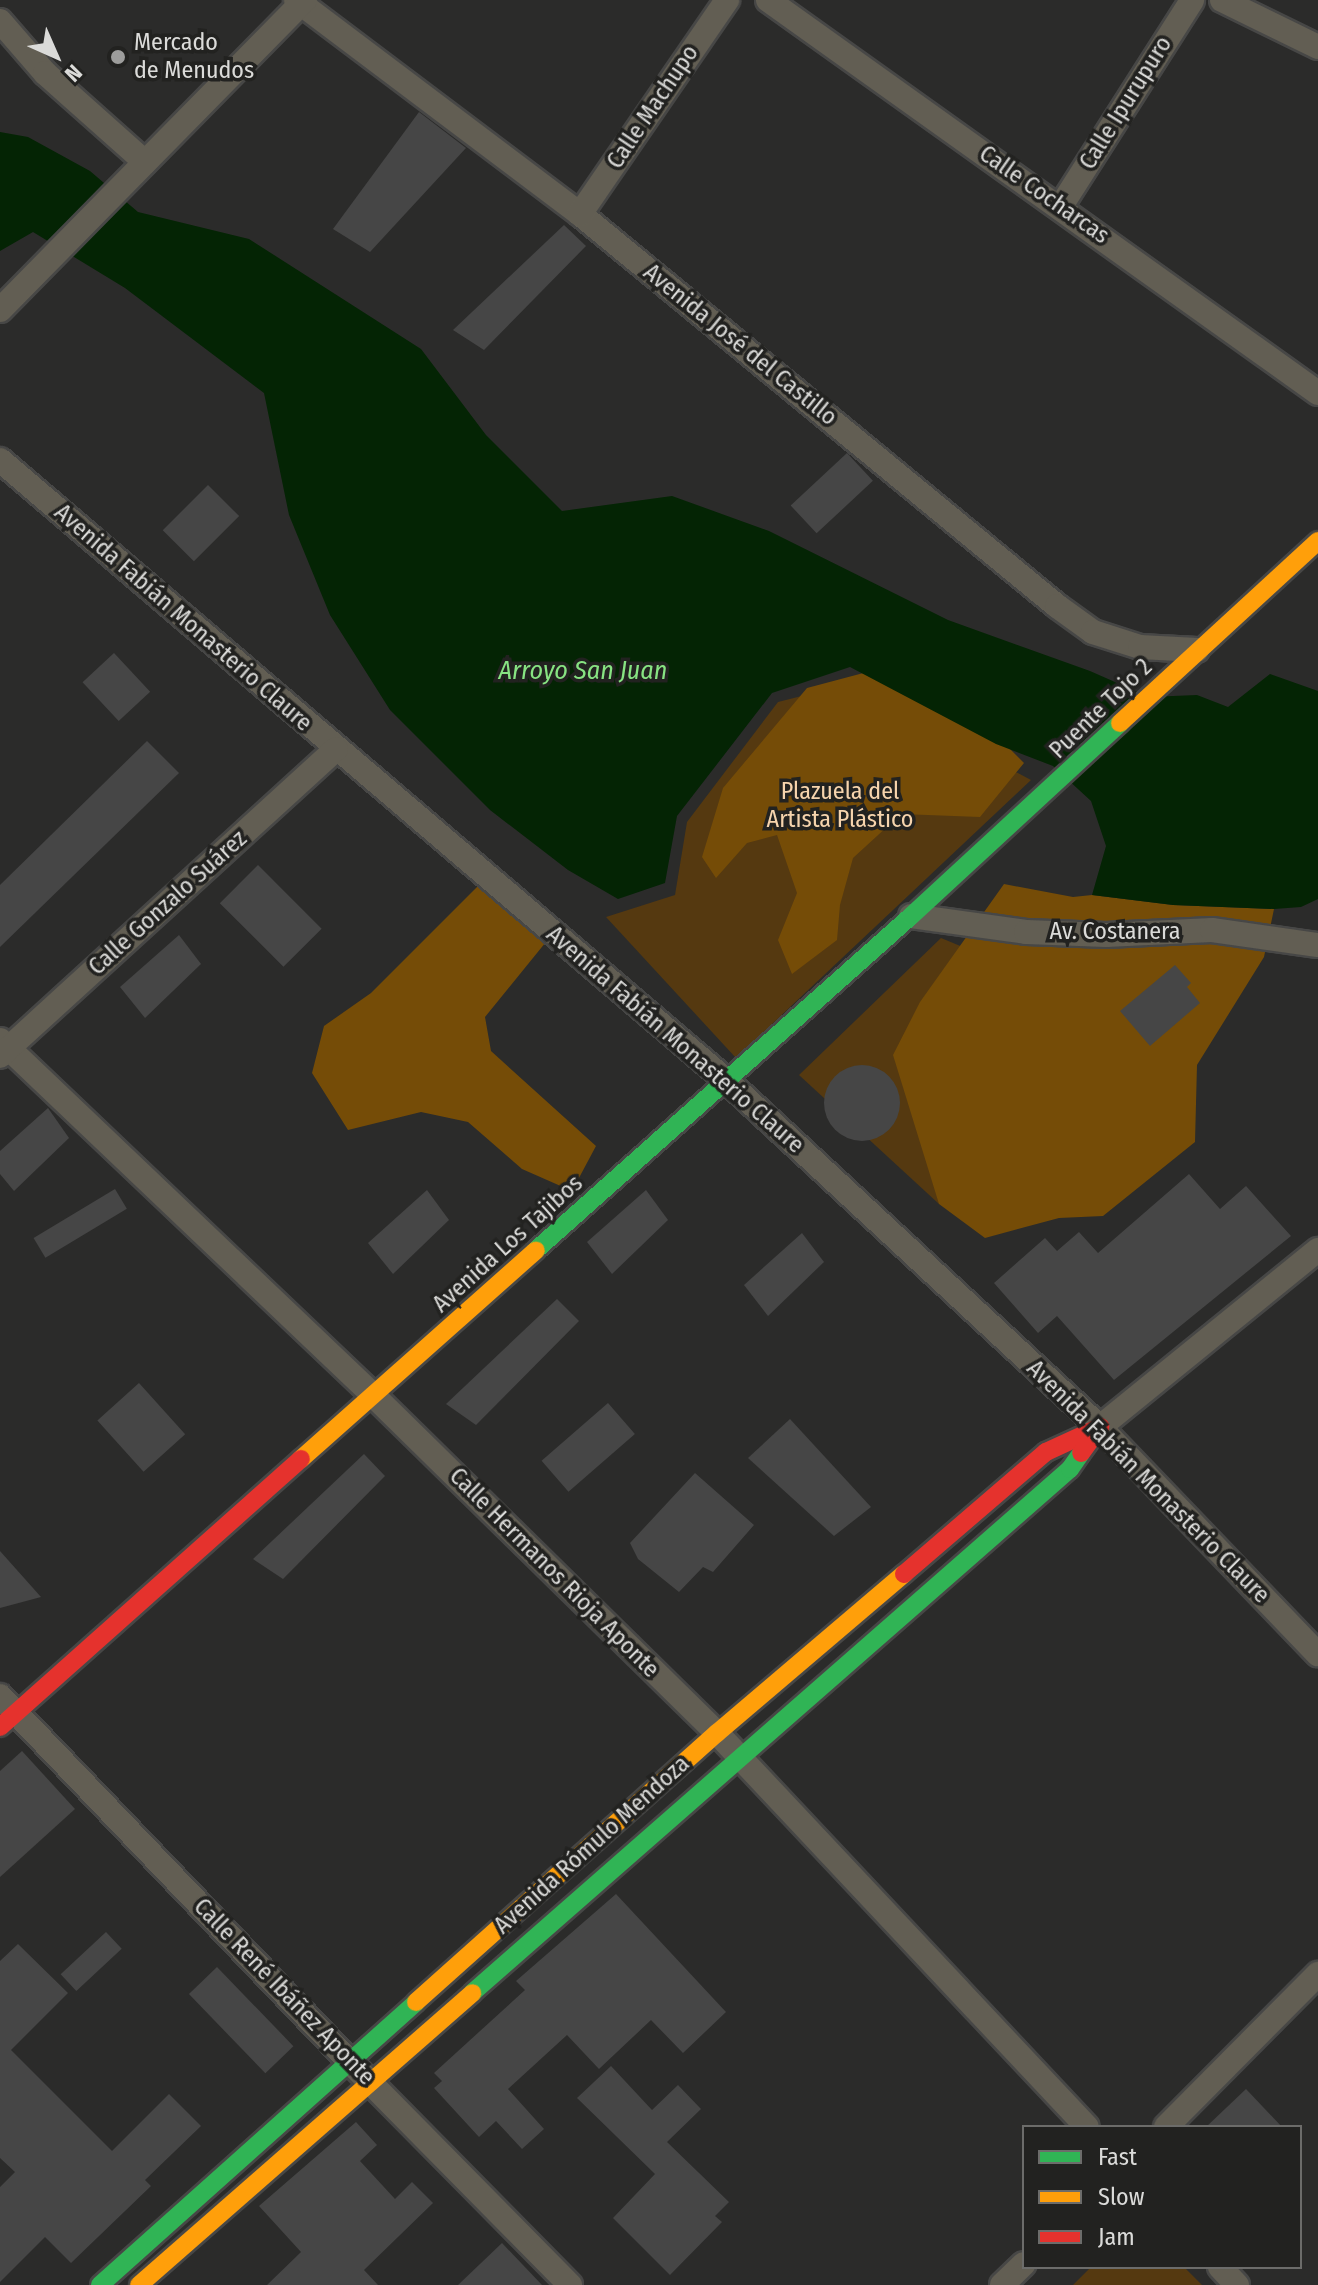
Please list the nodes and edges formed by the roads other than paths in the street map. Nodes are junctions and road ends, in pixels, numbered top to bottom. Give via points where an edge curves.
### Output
1 (727, 0) edge
2 (768, 0) edge
3 (1192, 0) edge
4 (1222, 0) edge
5 (301, 1) edge
6 (0, 21) edge
7 (1318, 47) edge
8 (145, 162) junction
9 (1061, 206) junction
10 (580, 214) junction
11 (0, 310) edge
12 (1318, 393) edge
13 (0, 460) edge
14 (1318, 541) edge
15 (1193, 654) junction
16 (336, 749) junction
17 (1045, 795) joint
18 (911, 916) junction
19 (1318, 945) edge
20 (3, 1048) edge
21 (727, 1081) junction
22 (1318, 1250) edge
23 (374, 1396) junction
24 (1100, 1427) junction
25 (1318, 1654) edge
26 (5, 1712) edge
27 (717, 1733) junction
28 (740, 1758) junction
29 (1318, 1974) edge
30 (351, 2063) junction
31 (371, 2083) junction
32 (1085, 2125) edge
33 (1168, 2125) edge
34 (1022, 2266) edge
35 (1222, 2269) edge
36 (100, 2285) edge
37 (139, 2285) edge
38 (570, 2285) edge
39 (1002, 2285) edge
40 (1237, 2285) edge

1 - 10 street, Calle Machupo
2 - 9 street, Calle Cocharcas
3 - 9 street, Calle Ipurupuro
4 - 7 street
5 - 8 street
5 - 10 street, Avenida José del Castillo
6 - 8 street via 45,73
8 - 11 street
9 - 12 street, Calle Cocharcas
10 - 15 street, Avenida José del Castillo via 1093,632 1140,647
13 - 16 street, Avenida Fabián Monasterio Claure
14 - 15 street, Puente Tojo 2
15 - 17 street, Puente Tojo 2
16 - 20 street, Calle Gonzalo Suárez
16 - 21 street, Avenida Fabián Monasterio Claure
17 - 18 street, Avenida Los Tajibos
18 - 19 street, Av. Costanera via 1026,932 1212,930
18 - 21 street, Avenida Los Tajibos
20 - 23 street, Calle Hermanos Rioja Aponte
21 - 23 street, Avenida Los Tajibos
21 - 24 street, Avenida Fabián Monasterio Claure
22 - 24 street, Avenida Rómulo Mendoza
23 - 26 street, Avenida Los Tajibos
23 - 27 street, Calle Hermanos Rioja Aponte
24 - 25 street, Avenida Fabián Monasterio Claure
24 - 27 street, Avenida Rómulo Mendoza via 1046,1452
24 - 28 street, Avenida Rómulo Mendoza via 1070,1469
26 - 30 street, Calle René Ibáñez Aponte
27 - 28 street, Calle Hermanos Rioja Aponte
27 - 30 street, Avenida Rómulo Mendoza
28 - 31 street, Avenida Rómulo Mendoza
28 - 32 street, Calle Hermanos Rioja Aponte
29 - 33 street
30 - 31 street, Calle René Ibáñez Aponte
30 - 36 street, Avenida Rómulo Mendoza
31 - 37 street, Avenida Rómulo Mendoza
31 - 38 street, Calle René Ibáñez Aponte
34 - 39 street
35 - 40 street

